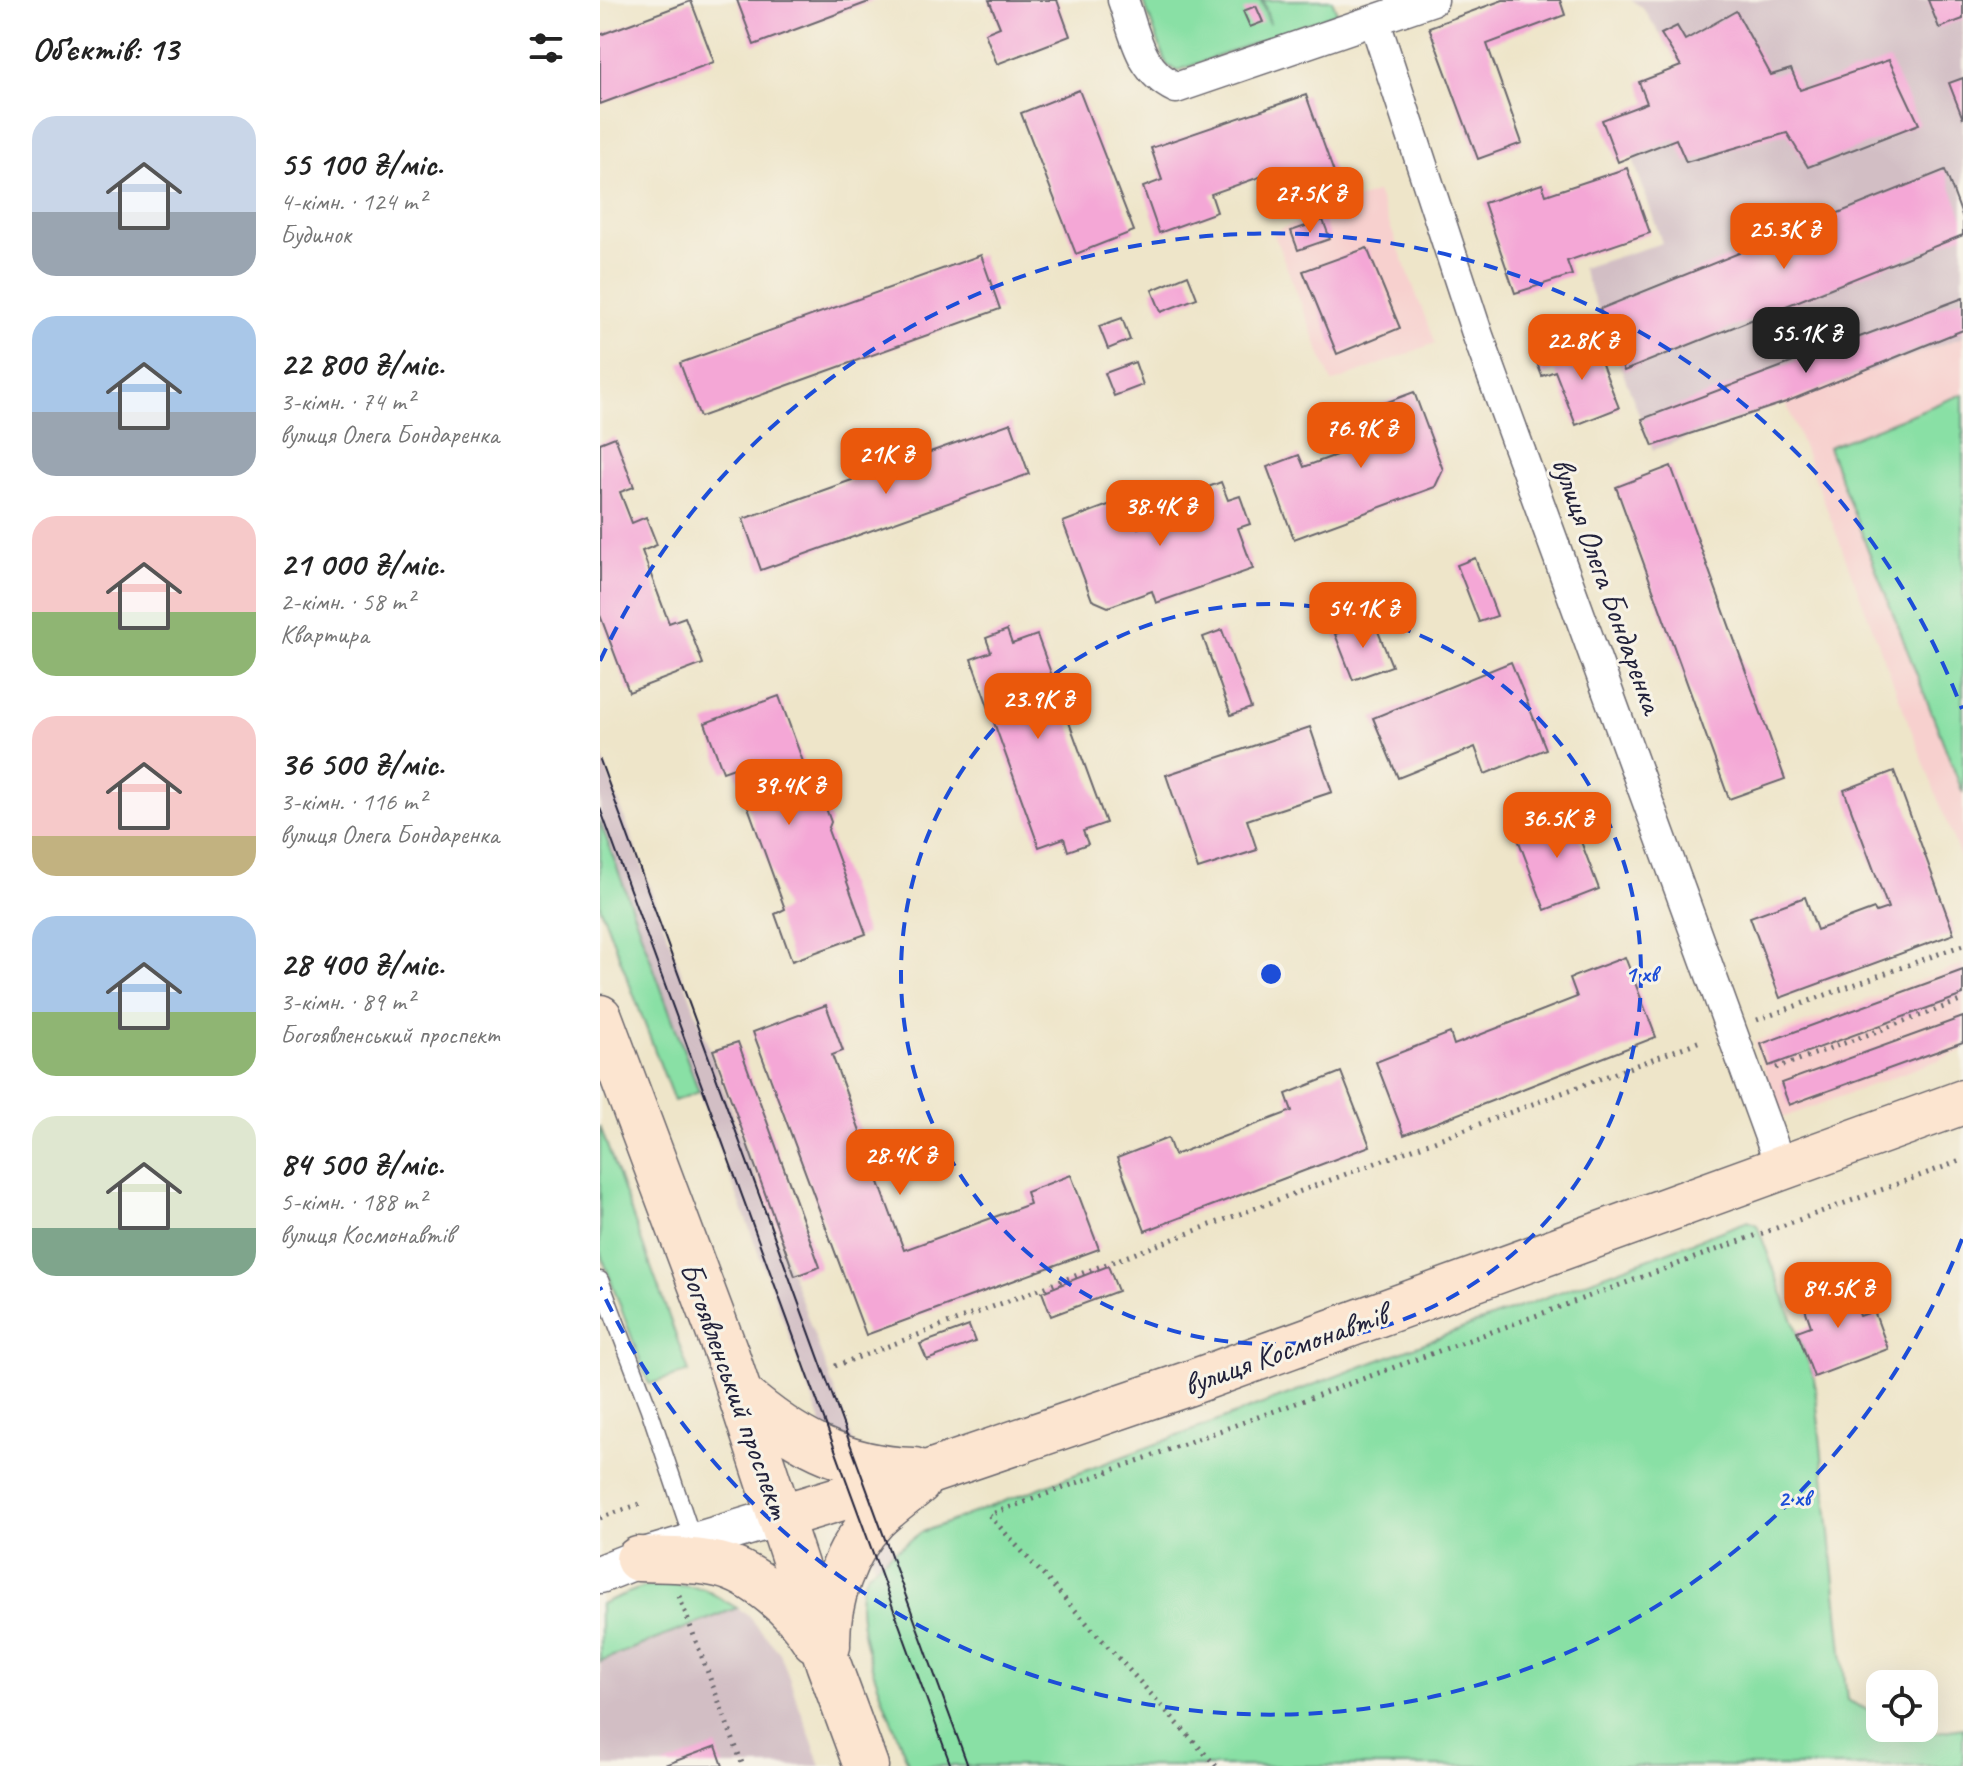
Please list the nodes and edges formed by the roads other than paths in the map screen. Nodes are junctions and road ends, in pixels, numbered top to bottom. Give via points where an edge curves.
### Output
1 (1123, 0) edge
2 (1433, 0) edge
3 (1375, 22) junction
4 (600, 1017) edge
5 (1963, 1102) edge
6 (1782, 1170) junction
7 (600, 1280) edge
8 (741, 1395) junction
9 (932, 1471) junction
10 (782, 1516) junction
11 (694, 1543) junction
12 (619, 1566) edge
13 (828, 1663) junction
14 (866, 1766) edge

1 - 3 street via 1146,65 1176,88
2 - 3 street
3 - 6 street, вулиця Олега Бондаренка via 1478,336
4 - 8 main road, Богоявленський проспект
5 - 6 main road, вулиця Космонавтів
6 - 9 main road, вулиця Космонавтів
7 - 11 lane
8 - 9 main road via 770,1421 838,1456 894,1470
8 - 10 main road, Богоявленський проспект
9 - 10 main road, вулиця Космонавтів
9 - 13 main road via 877,1518 850,1556 831,1608
10 - 11 street, вулиця Космонавтів
10 - 13 main road, Богоявленський проспект
11 - 12 street, вулиця Космонавтів
12 - 13 main road via 721,1565 766,1587 802,1621
13 - 14 main road, Богоявленський проспект

